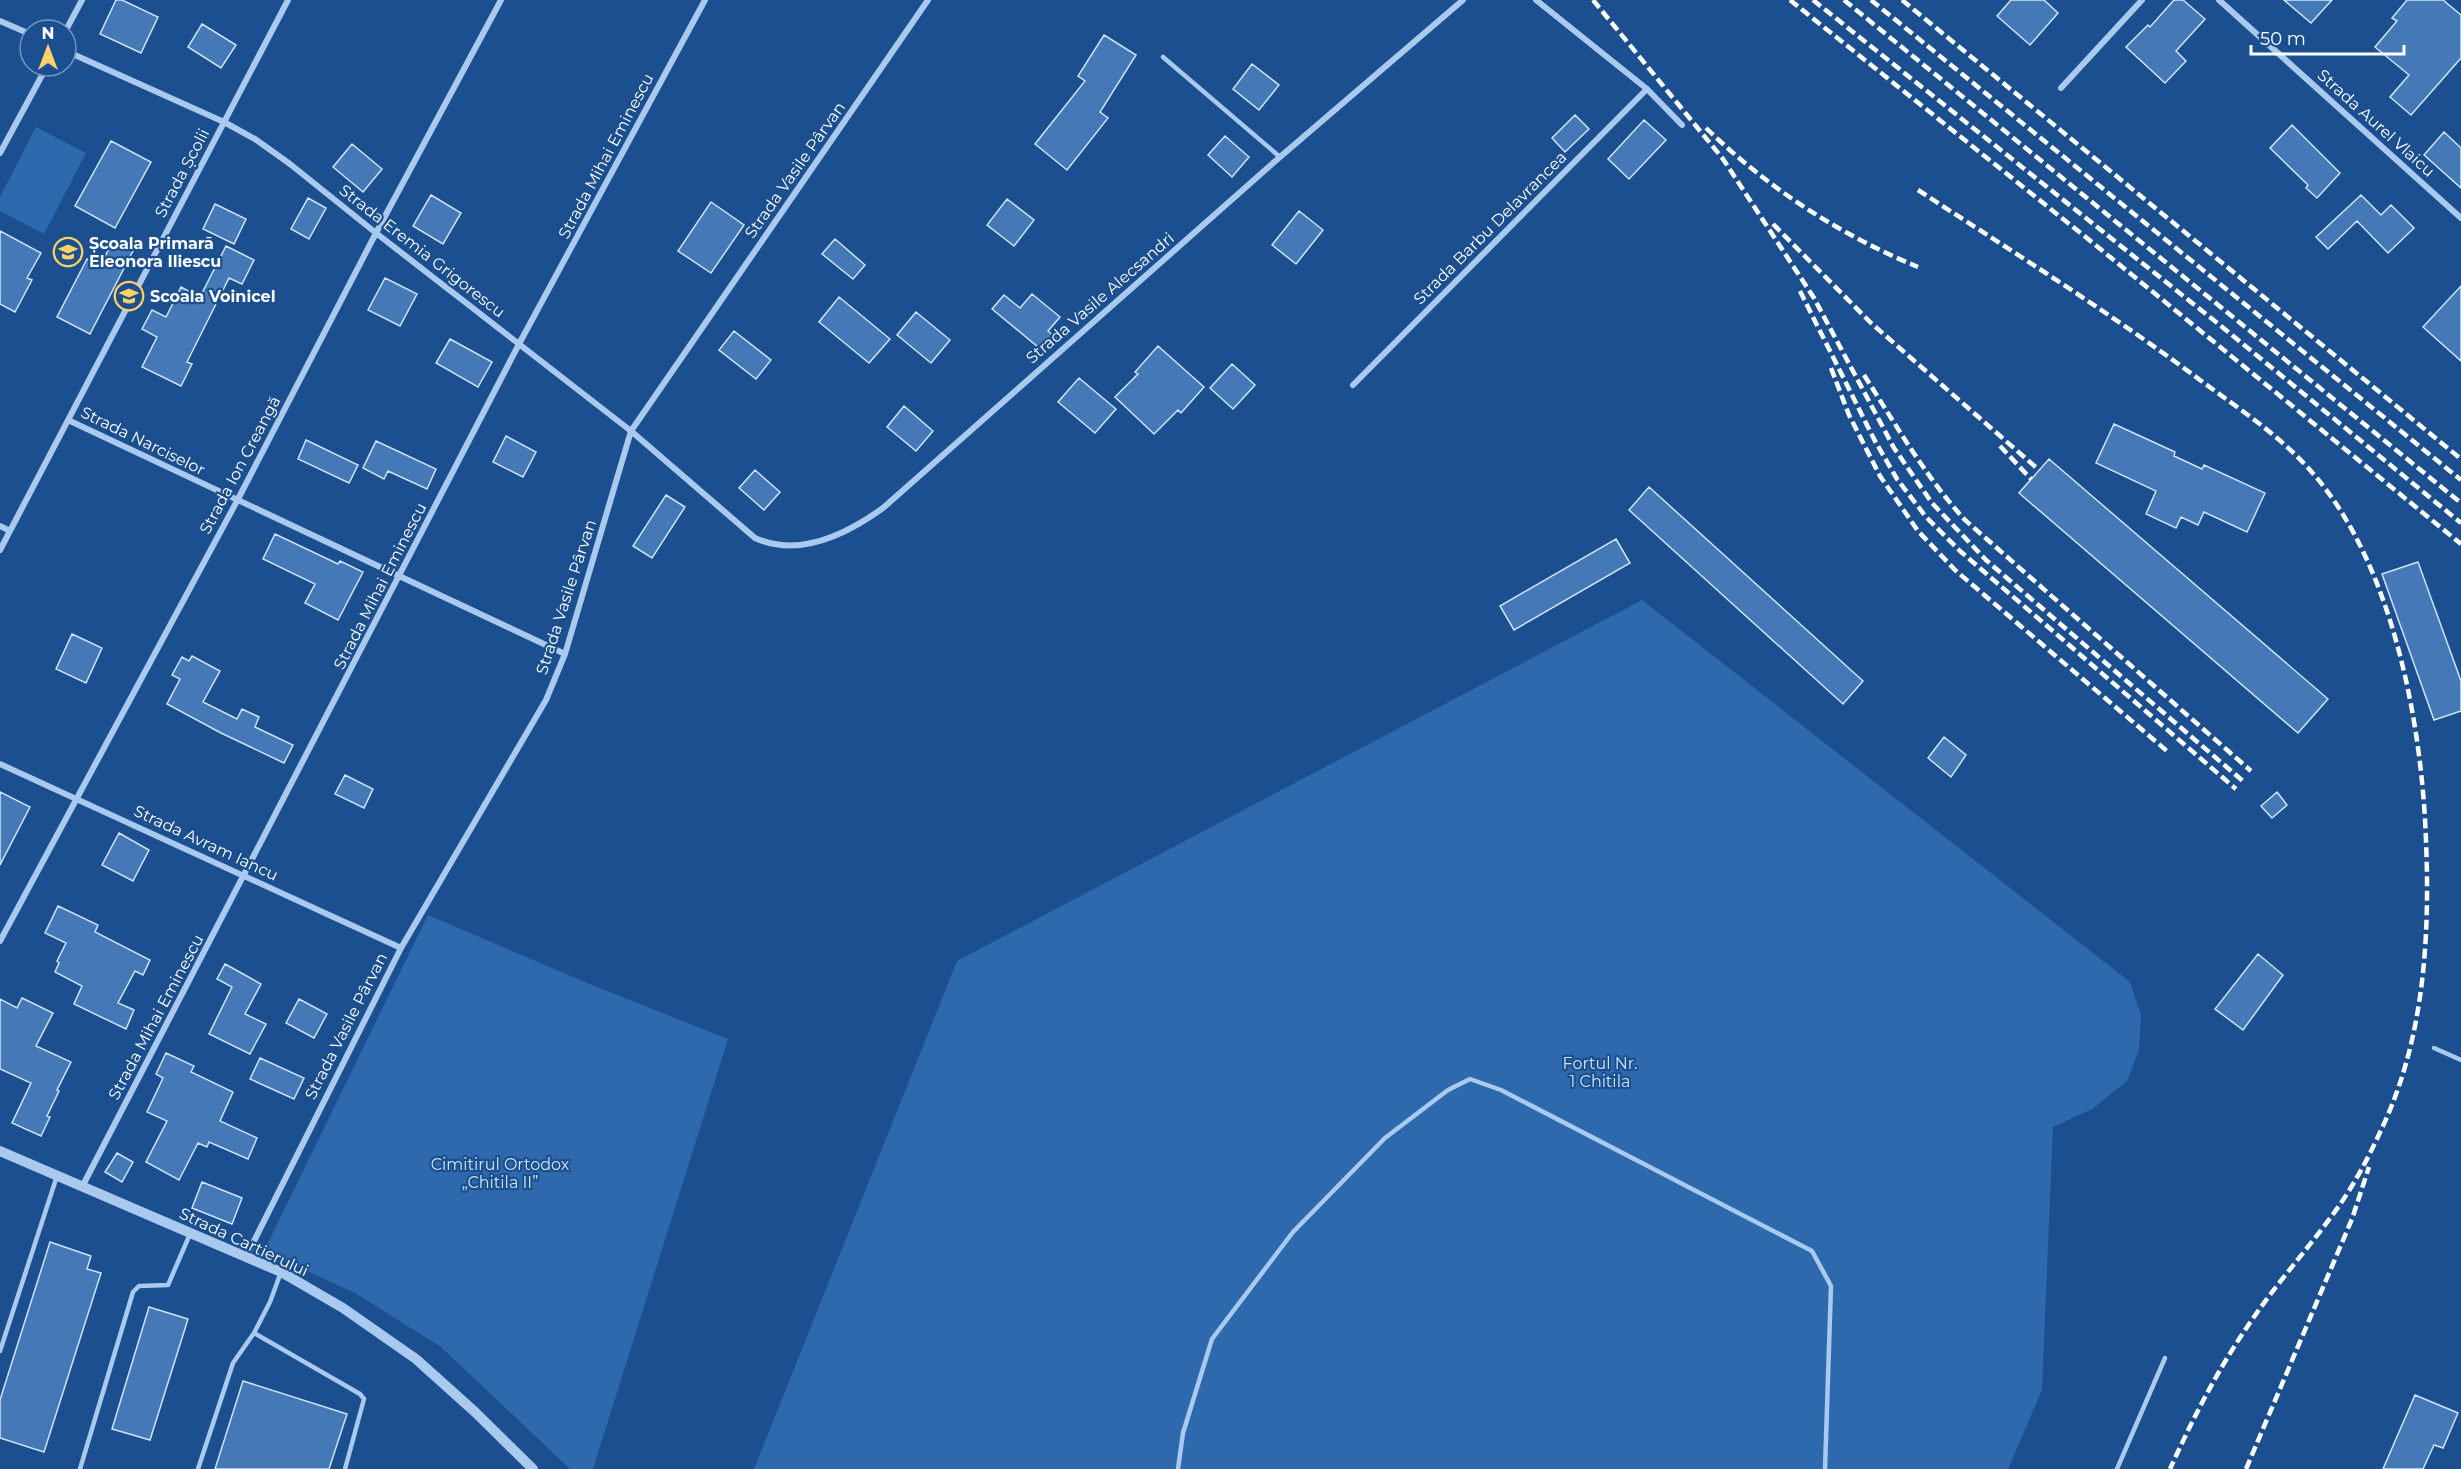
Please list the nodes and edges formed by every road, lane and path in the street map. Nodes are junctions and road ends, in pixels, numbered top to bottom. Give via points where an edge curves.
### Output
1 (82, 0) edge
2 (288, 0) edge
3 (501, 0) edge
4 (705, 0) edge
5 (928, 0) edge
6 (1462, 0) edge
7 (1536, 0) edge
8 (2142, 0) edge
9 (2219, 0) edge
10 (72, 18) edge
11 (0, 21) edge
12 (18, 29) edge
13 (78, 56) edge
14 (1163, 57) dead end
15 (41, 78) edge
16 (2061, 88) dead end
17 (1647, 89) junction
18 (224, 122) junction
19 (1683, 125) dead end
20 (0, 153) edge
21 (1280, 157) junction
22 (2461, 218) edge
23 (376, 233) junction
24 (519, 344) junction
25 (1353, 385) dead end
26 (68, 420) junction
27 (631, 431) junction
28 (237, 501) junction
29 (733, 519) joint
30 (0, 526) edge
31 (10, 531) junction
32 (0, 550) edge
33 (400, 577) junction
34 (565, 654) junction
35 (0, 764) edge
36 (77, 798) junction
37 (245, 876) junction
38 (0, 941) edge
39 (400, 948) junction
40 (2434, 1048) dead end
41 (2461, 1060) edge
42 (0, 1151) edge
43 (57, 1176) junction
44 (82, 1187) junction
45 (190, 1233) junction
46 (246, 1257) junction
47 (281, 1272) junction
48 (254, 1333) junction
49 (0, 1351) edge
50 (2165, 1358) dead end
51 (80, 1469) edge
52 (198, 1469) edge
53 (345, 1469) edge
54 (533, 1469) edge
55 (1178, 1469) edge
56 (1825, 1469) edge
57 (2117, 1469) edge

1 - 10 street
2 - 18 street, Strada Școlii
3 - 23 street, Strada Ion Creangă
4 - 24 street, Strada Mihai Eminescu
5 - 27 street, Strada Vasile Pârvan
6 - 21 street, Strada Vasile Alecsandri
7 - 17 street
8 - 16 street
9 - 22 street, Strada Aurel Vlaicu
11 - 12 street
13 - 18 street, Strada Eremia Grigorescu
14 - 21 lane
15 - 20 street
17 - 19 street
17 - 25 street, Strada Barbu Delavrancea
18 - 23 street, Strada Eremia Grigorescu via 291,164
18 - 26 street, Strada Școlii
21 - 29 street, Strada Vasile Alecsandri via 862,523 810,543 778,545 755,538
23 - 24 street, Strada Eremia Grigorescu
23 - 28 street, Strada Ion Creangă
24 - 27 street, Strada Eremia Grigorescu
24 - 33 street, Strada Mihai Eminescu
26 - 28 street, Strada Narciselor
26 - 31 street, Strada Școlii
27 - 29 street, Strada Eremia Grigorescu
27 - 34 street, Strada Vasile Pârvan
28 - 33 street, Strada Narciselor
28 - 36 street, Strada Ion Creangă
30 - 31 street
31 - 32 street, Strada Școlii
33 - 34 street, Strada Narciselor
33 - 37 street, Strada Mihai Eminescu
34 - 39 street, Strada Vasile Pârvan via 546,700
35 - 36 street, Strada Avram Iancu
36 - 37 street, Strada Avram Iancu
36 - 38 street, Strada Ion Creangă
37 - 39 street, Strada Avram Iancu
37 - 44 street, Strada Mihai Eminescu
39 - 46 street, Strada Vasile Pârvan
40 - 41 lane
42 - 43 street, Strada Cartierului
43 - 44 street, Strada Cartierului
43 - 49 lane
44 - 45 street, Strada Cartierului
45 - 46 street, Strada Cartierului
45 - 51 lane via 168,1285 139,1286 133,1292
46 - 47 street, Strada Cartierului
47 - 48 lane
47 - 54 street, Strada Cartierului via 343,1308 416,1359
48 - 52 lane via 233,1363
48 - 53 lane via 364,1399
50 - 57 lane
55 - 56 lane via 1183,1433 1212,1339 1293,1232 1385,1137 1448,1090 1470,1079 1501,1090 1812,1251 1831,1286

